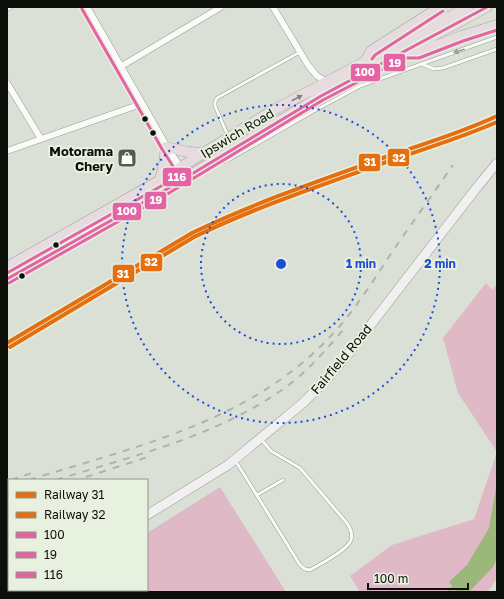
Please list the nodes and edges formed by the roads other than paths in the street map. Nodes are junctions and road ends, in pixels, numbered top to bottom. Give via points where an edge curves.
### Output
1 (86, 7) edge
2 (221, 7) edge
3 (273, 7) edge
4 (440, 7) edge
5 (468, 7) edge
6 (486, 7) edge
7 (497, 25) edge
8 (497, 37) edge
9 (497, 49) edge
10 (300, 52) junction
11 (403, 53) junction
12 (365, 62) junction
13 (422, 64) junction
14 (120, 67) junction
15 (327, 82) junction
16 (7, 83) edge
17 (141, 104) junction
18 (229, 138) junction
19 (41, 139) junction
20 (166, 147) junction
21 (7, 151) edge
22 (205, 153) junction
23 (497, 163) edge
24 (205, 166) junction
25 (180, 169) junction
26 (186, 178) junction
27 (160, 180) junction
28 (7, 267) edge
29 (7, 279) edge
30 (261, 439) junction
31 (235, 460) junction
32 (283, 480) dead end
33 (257, 495) junction
34 (148, 514) edge

1 - 14 street
2 - 14 street
3 - 10 street
4 - 12 highway via 371,51
5 - 12 highway, Ipswich Road
6 - 11 highway, Ipswich Road
7 - 11 highway via 418,53
8 -> 13 lane, Ipswich Road
9 - 13 lane via 443,68 434,69
10 - 15 street via 314,73
10 - 18 lane via 217,98 215,106
11 - 24 highway, Ipswich Road via 321,96
12 - 15 highway, Ipswich Road
13 - 24 lane, Ipswich Road via 360,86 230,159
14 - 17 street
18 -> 15 highway, Ipswich Road via 270,112
16 - 19 street
17 - 19 street
17 - 20 street
18 - 22 highway, Ipswich Road
19 - 21 street
20 - 22 highway
20 - 25 street
20 - 27 highway
22 - 25 highway, Ipswich Road
23 - 30 main road, Fairfield Road via 337,367 303,403
24 - 26 highway, Ipswich Road
25 - 26 street
25 - 27 highway, Ipswich Road
26 - 29 highway, Ipswich Road
27 - 28 highway, Ipswich Road
30 - 31 main road, Fairfield Road
30 - 33 lane via 270,451 300,468 346,522 351,530 351,540 346,548 310,570 305,569 300,565
31 - 33 lane
31 - 34 main road, Fairfield Road
32 - 33 lane

